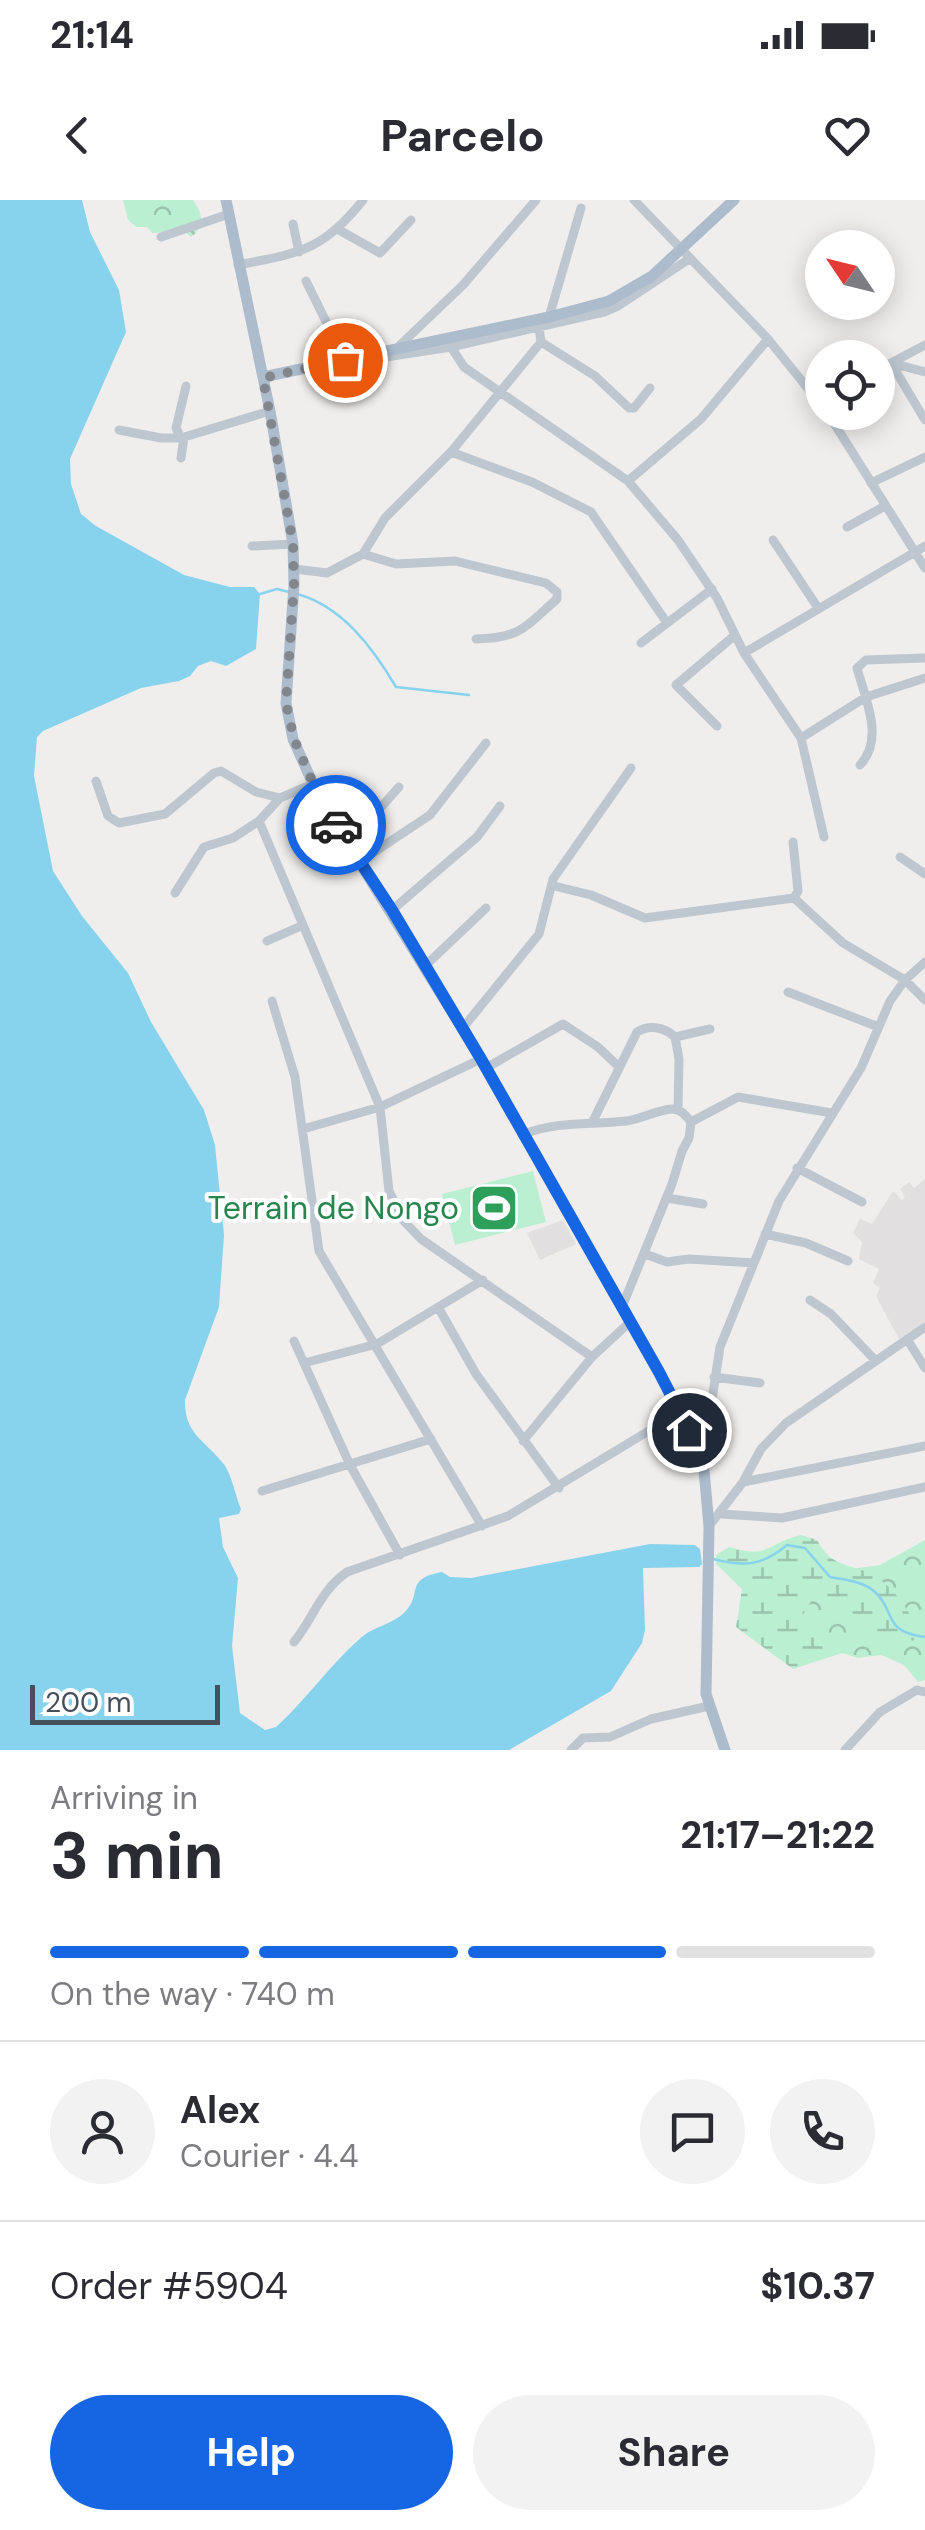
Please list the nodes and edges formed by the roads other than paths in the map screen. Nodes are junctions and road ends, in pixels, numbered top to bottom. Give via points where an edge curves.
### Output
1 (226, 200) edge
2 (363, 200) edge
3 (535, 200) edge
4 (634, 200) edge
5 (734, 200) edge
6 (581, 208) dead end
7 (229, 214) junction
8 (411, 220) dead end
9 (293, 224) dead end
10 (340, 230) junction
11 (161, 237) dead end
12 (299, 252) junction
13 (685, 254) junction
14 (238, 265) junction
15 (306, 281) dead end
16 (544, 322) junction
17 (768, 339) junction
18 (541, 342) junction
19 (450, 343) junction
20 (925, 345) edge
21 (396, 348) junction
22 (345, 360) junction
23 (895, 360) edge
24 (895, 363) edge
25 (304, 368) junction
26 (895, 369) edge
27 (925, 372) edge
28 (263, 378) junction
29 (805, 384) edge
30 (186, 386) dead end
31 (650, 388) dead end
32 (500, 394) junction
33 (270, 411) junction
34 (925, 420) edge
35 (119, 430) dead end
36 (838, 430) edge
37 (183, 438) junction
38 (450, 452) junction
39 (925, 456) edge
40 (181, 458) dead end
41 (628, 481) junction
42 (871, 483) junction
43 (885, 506) junction
44 (847, 528) dead end
45 (773, 540) dead end
46 (293, 544) junction
47 (252, 546) dead end
48 (925, 546) edge
49 (914, 552) junction
50 (363, 554) junction
51 (925, 568) edge
52 (294, 569) junction
53 (712, 589) junction
54 (818, 608) junction
55 (667, 623) junction
56 (734, 636) junction
57 (476, 638) dead end
58 (641, 643) dead end
59 (744, 653) junction
60 (925, 658) edge
61 (925, 678) edge
62 (866, 697) junction
63 (717, 726) dead end
64 (801, 738) junction
65 (486, 743) dead end
66 (860, 765) dead end
67 (631, 768) dead end
68 (96, 780) dead end
69 (314, 784) junction
70 (398, 787) dead end
71 (280, 798) junction
72 (500, 806) dead end
73 (258, 822) junction
74 (343, 836) junction
75 (824, 837) dead end
76 (793, 842) dead end
77 (900, 858) dead end
78 (359, 862) junction
79 (925, 874) edge
80 (554, 886) junction
81 (176, 893) dead end
82 (794, 898) junction
83 (486, 908) dead end
84 (392, 910) junction
85 (301, 926) junction
86 (266, 941) dead end
87 (925, 962) edge
88 (425, 966) junction
89 (905, 980) junction
90 (788, 992) dead end
91 (925, 1000) edge
92 (272, 1001) dead end
93 (876, 1026) junction
94 (462, 1028) junction
95 (710, 1029) dead end
96 (674, 1036) junction
97 (484, 1063) junction
98 (619, 1067) junction
99 (380, 1107) junction
100 (678, 1110) junction
101 (832, 1113) junction
102 (691, 1122) junction
103 (592, 1123) junction
104 (303, 1129) junction
105 (524, 1134) junction
106 (797, 1168) junction
107 (666, 1198) junction
108 (862, 1202) dead end
109 (703, 1204) dead end
110 (765, 1234) junction
111 (644, 1254) junction
112 (848, 1262) dead end
113 (754, 1263) junction
114 (483, 1280) junction
115 (810, 1300) dead end
116 (438, 1306) junction
117 (622, 1307) junction
118 (630, 1322) junction
119 (925, 1326) edge
120 (908, 1339) junction
121 (294, 1340) dead end
122 (377, 1344) junction
123 (592, 1357) junction
124 (876, 1361) junction
125 (304, 1363) junction
126 (925, 1368) edge
127 (714, 1377) junction
128 (760, 1383) dead end
129 (680, 1412) junction
130 (431, 1439) junction
131 (523, 1441) junction
132 (925, 1446) edge
133 (703, 1459) junction
134 (350, 1465) junction
135 (743, 1482) junction
136 (925, 1487) edge
137 (559, 1488) junction
138 (262, 1491) dead end
139 (721, 1514) junction
140 (482, 1526) junction
141 (709, 1526) junction
142 (400, 1555) junction
143 (294, 1642) dead end
144 (925, 1692) edge
145 (708, 1706) junction
146 (571, 1750) edge
147 (725, 1750) edge
148 (845, 1750) edge

1 - 7 main road
2 - 10 street
3 - 21 street via 463,285
4 - 13 street
5 - 13 main road
6 - 16 street
7 - 11 street
7 - 14 main road
8 - 10 street via 380,253
9 - 12 street
10 - 12 street
12 - 14 street
13 - 16 main road via 620,297
13 - 17 street
14 - 28 main road
15 - 22 street
16 - 18 street
16 - 19 main road
17 - 29 street
17 - 41 street via 701,419
18 - 31 street via 629,408
18 - 32 street
19 - 21 main road
19 - 25 street via 320,376
19 - 32 street via 464,366
20 - 23 street
21 - 22 main road
22 - 25 main road
24 - 27 street
25 - 28 main road
26 - 34 street
28 - 33 main road
30 - 37 street via 176,428
32 - 38 street
32 - 41 street
33 - 37 street
33 - 46 main road
35 - 37 street
36 - 42 street
37 - 40 street
38 - 50 street via 404,495
38 - 55 street via 591,512
39 - 42 street
41 - 53 street
42 - 43 street
43 - 44 street
43 - 49 street
45 - 54 street
46 - 47 street
46 - 52 main road
48 - 49 street
49 - 51 street
49 - 54 street
50 - 52 street via 327,573
50 - 57 street via 396,564 456,562 546,583 558,592 520,632
52 - 69 main road via 286,703
53 - 55 street
53 - 56 street
54 - 59 street
55 - 58 street
56 - 59 street
56 - 63 street via 676,686
59 - 64 street
60 - 62 street via 862,661 856,668
61 - 62 street
62 - 64 street
62 - 66 street via 873,742
64 - 75 street
65 - 78 street via 430,815
67 - 80 street via 572,848
68 - 71 street via 108,816 118,823 165,814 214,772
69 - 71 street
69 - 74 main road
70 - 74 street
71 - 73 street
72 - 84 street via 477,838
73 - 81 street via 204,847
73 - 85 street
74 - 78 main road
76 - 82 street
77 - 79 street
78 - 84 main road
80 - 82 street via 645,918
80 - 94 street via 539,934
82 - 89 street via 843,944
83 - 88 street
84 - 88 main road
85 - 86 street
85 - 99 street
87 - 89 street
88 - 94 main road
89 - 91 street
89 - 93 street
90 - 93 street
92 - 104 street
93 - 101 street
94 - 97 main road
95 - 96 street
96 - 98 street via 642,1029
96 - 100 street
97 - 98 street via 563,1024
97 - 99 street
97 - 105 main road
98 - 103 street
99 - 104 street
99 - 114 street via 389,1192 402,1219 421,1240
100 - 102 street
100 - 103 street
101 - 102 street via 738,1097
101 - 106 street
102 - 107 street
103 - 105 street
104 - 122 street via 319,1250
105 - 117 main road
106 - 108 street
106 - 110 street
107 - 109 street
107 - 111 street
110 - 112 street
110 - 113 street
111 - 113 street via 667,1262
111 - 117 street
113 - 127 street
114 - 116 street
114 - 123 street
115 - 124 street
116 - 122 street
116 - 131 street
117 - 118 main road
118 - 123 street
118 - 129 main road
119 - 120 street
120 - 124 street
120 - 126 street
121 - 125 street
122 - 125 street
122 - 130 street
123 - 131 street
124 - 135 street via 786,1422
125 - 134 street
127 - 128 street
127 - 133 street
129 - 133 main road
129 - 137 street
130 - 134 street
130 - 140 street
131 - 137 street
132 - 135 street
133 - 141 main road
134 - 138 street
134 - 142 street
135 - 139 street
136 - 139 street via 782,1518
137 - 140 street
139 - 141 street
140 - 142 street
141 - 145 main road
142 - 143 street via 330,1584
144 - 148 street via 890,1704
145 - 146 street via 610,1737 583,1738
145 - 147 main road

